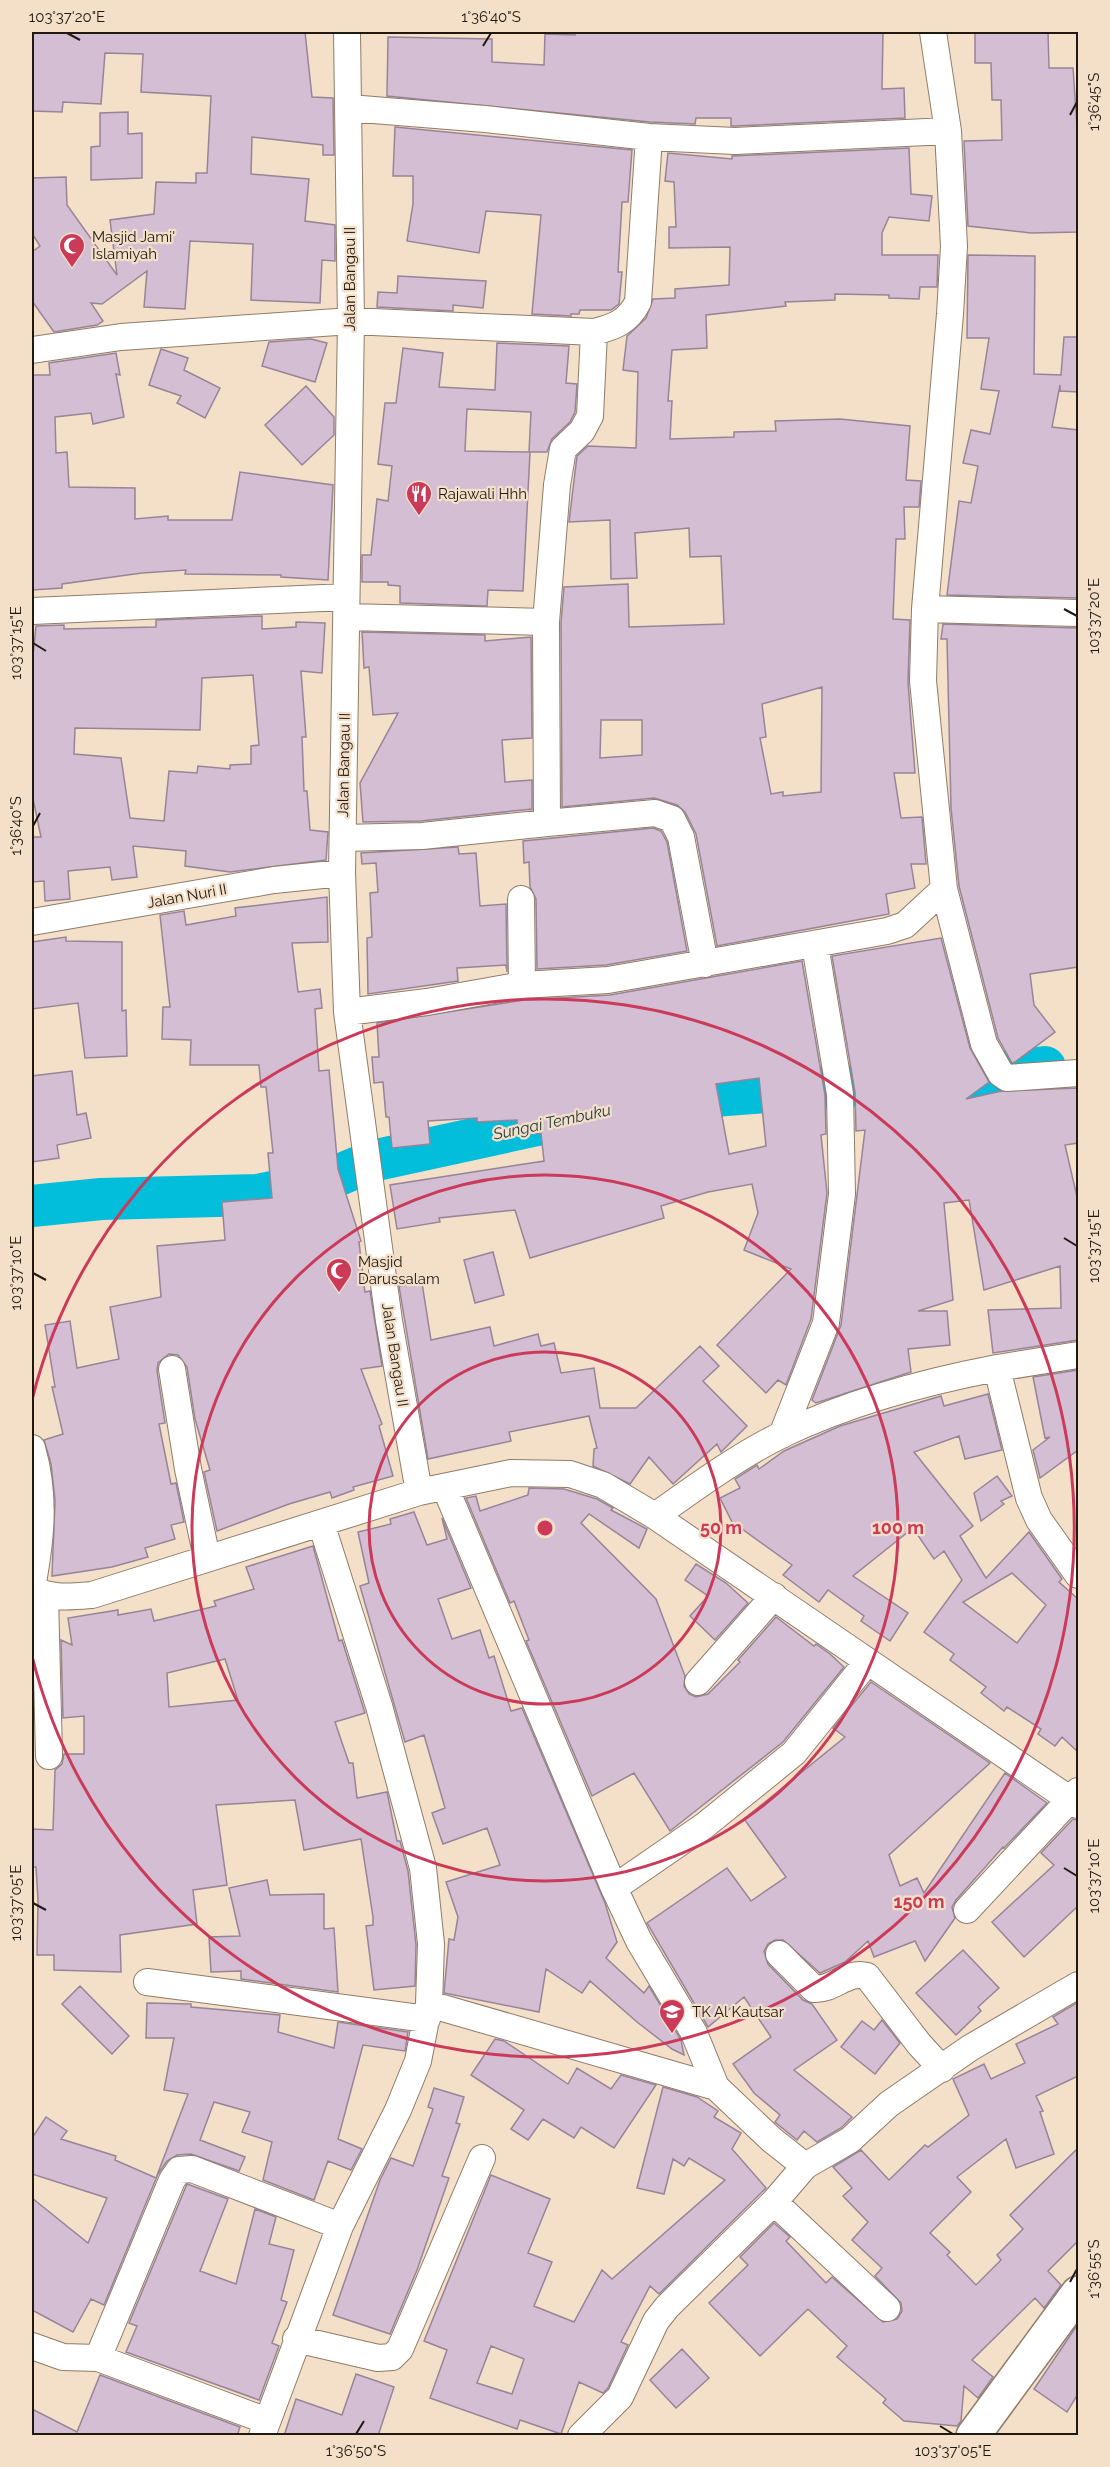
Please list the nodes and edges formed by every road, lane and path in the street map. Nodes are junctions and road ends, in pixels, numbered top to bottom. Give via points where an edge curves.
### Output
1 (347, 32) edge
2 (933, 32) edge
3 (349, 108) junction
4 (948, 131) junction
5 (649, 137) junction
6 (351, 321) junction
7 (594, 332) junction
8 (32, 350) edge
9 (346, 607) junction
10 (925, 609) junction
11 (32, 611) edge
12 (1078, 612) edge
13 (546, 622) junction
14 (547, 823) junction
15 (343, 838) junction
16 (342, 873) junction
17 (944, 888) junction
18 (521, 899) dead end
19 (32, 922) edge
20 (815, 945) junction
21 (705, 964) junction
22 (522, 985) junction
23 (347, 1012) junction
24 (1078, 1073) edge
25 (1078, 1355) edge
26 (997, 1368) junction
27 (172, 1369) dead end
28 (782, 1434) junction
29 (32, 1448) edge
30 (445, 1487) junction
31 (419, 1492) junction
32 (655, 1516) junction
33 (321, 1522) junction
34 (207, 1558) junction
35 (1078, 1575) edge
36 (36, 1591) edge
37 (774, 1596) junction
38 (868, 1661) junction
39 (698, 1682) dead end
40 (48, 1756) dead end
41 (1076, 1798) edge
42 (614, 1888) junction
43 (967, 1910) dead end
44 (779, 1954) dead end
45 (147, 1982) dead end
46 (1078, 1985) edge
47 (428, 2011) junction
48 (942, 2069) junction
49 (716, 2087) junction
50 (482, 2158) dead end
51 (805, 2166) junction
52 (774, 2202) junction
53 (340, 2226) junction
54 (1078, 2293) edge
55 (887, 2308) dead end
56 (296, 2339) junction
57 (32, 2346) edge
58 (98, 2358) junction
59 (265, 2428) edge
60 (581, 2436) edge
61 (973, 2436) edge

1 - 3 street, Jalan Bangau II
2 - 4 street
3 - 5 street
3 - 6 street, Jalan Bangau II
4 - 5 street via 735,141
4 - 10 street via 954,246 952,291
5 - 7 street via 638,302 623,322
6 - 7 street
6 - 8 street via 121,337
6 - 9 street, Jalan Bangau II
7 - 13 street via 590,416 561,455
9 - 11 street
9 - 13 street
9 - 15 street, Jalan Bangau II
10 - 12 street
10 - 17 street via 923,681
13 - 14 street
14 - 15 street via 422,836
14 - 21 street via 655,813 672,819 681,837
15 - 16 street, Jalan Bangau II
16 - 19 street, Jalan Nuri II via 274,880
16 - 23 street, Jalan Bangau II
17 - 20 street via 905,925
17 - 24 street via 995,1064 1007,1078
18 - 22 street
20 - 21 street
20 - 28 street via 839,1088 842,1194 826,1323
21 - 22 street via 608,980
22 - 23 street
23 - 31 street, Jalan Bangau II via 389,1321
25 - 26 street
26 - 28 street via 888,1394
26 - 35 street via 1029,1498 1038,1520
27 - 34 street
28 - 32 street via 703,1481
29 - 36 street via 42,1491 43,1518
30 - 31 street
30 - 32 street via 511,1473 570,1474 603,1485
30 - 42 street
31 - 33 street
32 - 37 street
33 - 34 street
33 - 47 street via 379,1706 423,1869 431,1944
34 - 36 street via 92,1594 67,1598
36 - 40 street
37 - 38 street
37 - 39 street
38 - 41 street
38 - 42 street via 794,1753 773,1772
41 - 43 street
42 - 49 street via 639,1941 694,2033
44 - 48 street via 814,1989 820,1990 852,1975 867,1976
45 - 47 street
46 - 48 street via 970,2048
47 - 49 street
47 - 53 street via 418,2061 398,2110
48 - 51 street via 889,2104 850,2140
49 - 51 street
50 - 56 street via 400,2349 392,2357 378,2358
51 - 52 street
52 - 55 street
52 - 60 street via 667,2307 656,2321 620,2397
53 - 56 street
53 - 58 street via 192,2169 180,2170 172,2180
54 - 61 street
56 - 59 street
57 - 58 street via 63,2357
58 - 59 street

